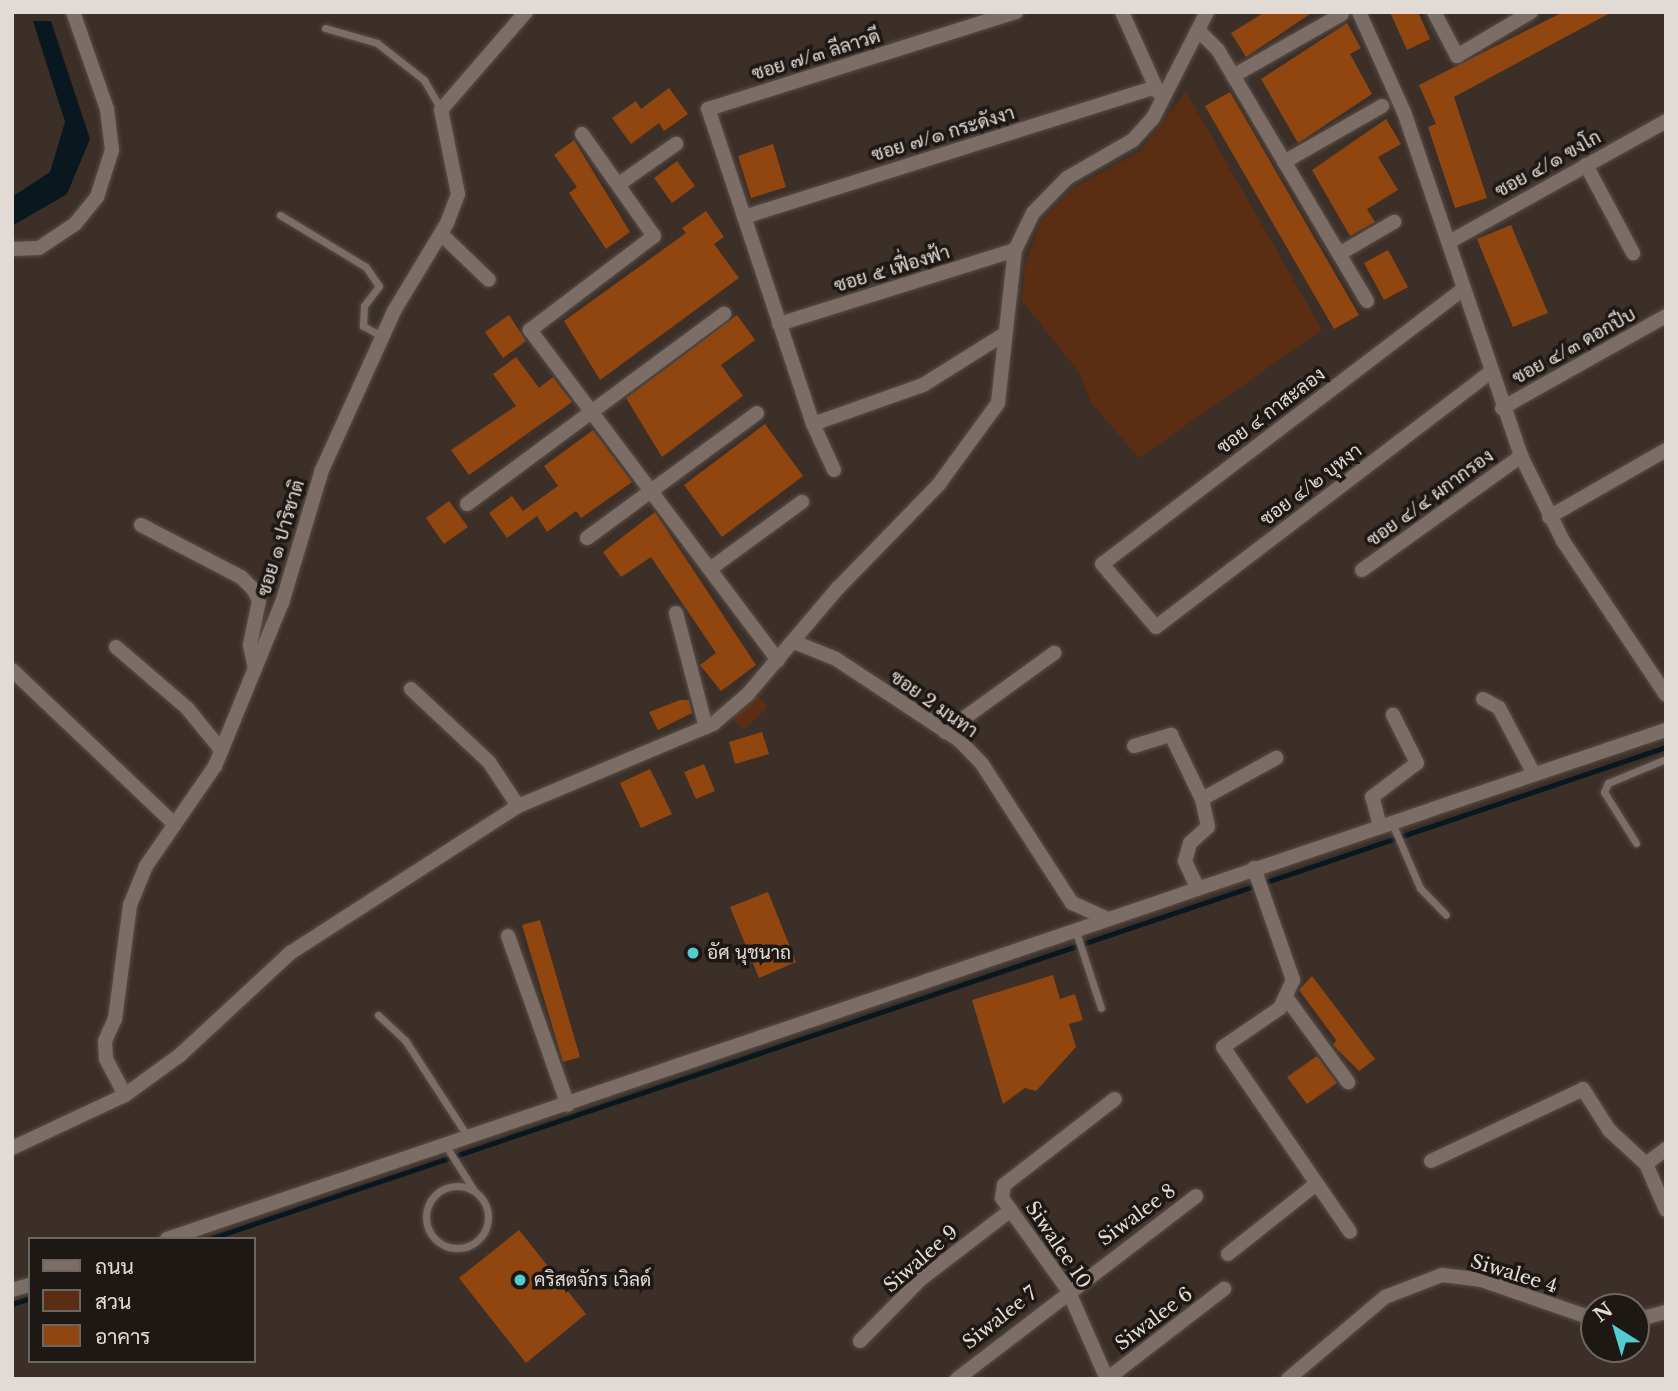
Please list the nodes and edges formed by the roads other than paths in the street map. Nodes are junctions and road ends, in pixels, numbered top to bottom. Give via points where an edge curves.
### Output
1 (73, 12) edge
2 (526, 12) edge
3 (1016, 12) edge
4 (1122, 12) edge
5 (1208, 12) edge
6 (1359, 12) edge
7 (1434, 12) edge
8 (1531, 12) edge
9 (1342, 14) dead end
10 (325, 28) dead end
11 (1198, 30) junction
12 (1233, 76) junction
13 (1158, 93) junction
14 (1382, 106) dead end
15 (441, 110) junction
16 (1666, 121) edge
17 (582, 134) dead end
18 (676, 144) dead end
19 (1284, 162) junction
20 (1586, 165) junction
21 (619, 184) junction
22 (280, 215) dead end
23 (744, 217) junction
24 (1394, 222) dead end
25 (441, 234) junction
26 (1449, 242) junction
27 (12, 249) edge
28 (1016, 250) junction
29 (1633, 253) dead end
30 (1339, 254) junction
31 (489, 280) dead end
32 (1462, 290) junction
33 (1367, 301) dead end
34 (724, 314) dead end
35 (1666, 316) edge
36 (779, 324) junction
37 (1003, 335) junction
38 (383, 336) junction
39 (1488, 374) junction
40 (1502, 408) junction
41 (591, 411) junction
42 (757, 413) dead end
43 (813, 425) junction
44 (1666, 450) edge
45 (1521, 456) junction
46 (834, 470) dead end
47 (650, 489) junction
48 (802, 502) dead end
49 (467, 504) dead end
50 (1549, 517) junction
51 (141, 525) dead end
52 (587, 538) dead end
53 (710, 569) junction
54 (1362, 570) dead end
55 (677, 613) dead end
56 (1156, 626) joint
57 (794, 642) junction
58 (116, 647) dead end
59 (1054, 653) dead end
60 (778, 660) junction
61 (256, 668) junction
62 (12, 670) edge
63 (411, 689) dead end
64 (1666, 695) edge
65 (1483, 699) dead end
66 (1393, 715) dead end
67 (706, 727) junction
68 (1666, 730) edge
69 (945, 732) junction
70 (1134, 746) dead end
71 (222, 751) junction
72 (1276, 758) dead end
73 (1666, 759) edge
74 (1534, 774) junction
75 (1202, 799) junction
76 (518, 806) junction
77 (174, 824) junction
78 (1386, 824) junction
79 (1636, 843) dead end
80 (1258, 879) junction
81 (1197, 887) junction
82 (1446, 915) dead end
83 (1105, 918) junction
84 (1076, 933) junction
85 (508, 936) dead end
86 (1288, 1000) junction
87 (1101, 1008) dead end
88 (378, 1015) dead end
89 (1348, 1083) dead end
90 (125, 1095) junction
91 (1115, 1099) dead end
92 (568, 1105) junction
93 (469, 1138) junction
94 (12, 1148) edge
95 (447, 1149) junction
96 (1666, 1149) edge
97 (1431, 1161) dead end
98 (1646, 1164) junction
99 (1316, 1184) junction
100 (475, 1191) junction
101 (1196, 1196) dead end
102 (1012, 1210) junction
103 (1666, 1210) edge
104 (1350, 1232) dead end
105 (173, 1237) edge
106 (1228, 1254) dead end
107 (1224, 1289) dead end
108 (1068, 1290) junction
109 (1580, 1314) edge
110 (860, 1341) dead end
111 (957, 1379) edge
112 (1107, 1379) edge
113 (1288, 1379) edge

1 - 27 street via 107,108 112,150 97,197 75,224 39,247
2 - 15 street
3 - 23 street, ซอย ๗/๓ ลีลาวดี via 708,109
4 - 13 street
5 - 11 street
6 - 26 street via 1404,112
7 - 8 street via 1457,56
9 - 12 street
10 - 15 lane via 377,43 424,80
11 - 12 street
11 - 13 street
12 - 19 street
13 - 23 street, ซอย ๗/๑ กระดังงา
13 - 28 street via 1133,140 1067,178 1033,213
14 - 19 street
15 - 25 street, ซอย ๑ ปาริชาติ via 458,194
16 - 20 street, ซอย ๔/๑ ฃงโก
17 - 21 street
18 - 21 street
19 - 30 street
20 - 26 street, ซอย ๔/๑ ฃงโก
20 - 29 street
21 - 41 street via 654,236 530,330
22 - 38 lane via 366,267 379,286 364,306 363,326
23 - 36 street
24 - 30 street
25 - 31 street
25 - 38 street, ซอย ๑ ปาริชาติ
26 - 32 street
28 - 36 street, ซอย ๕ เฟื่องฟ้า
28 - 37 street
30 - 33 street
32 - 39 street
32 - 56 street, ซอย ๔ กาสะลอง via 1102,564
34 - 41 street
35 - 40 street, ซอย ๔/๓ ดอกปีบ
36 - 43 street
37 - 43 street via 912,390
37 - 57 street via 998,402 991,413 939,485
38 - 61 street, ซอย ๑ ปาริชาติ via 322,470
39 - 40 street
39 - 56 street, ซอย ๔/๒ บุหงา
40 - 45 street
41 - 47 street
41 - 49 street
42 - 47 street
43 - 46 street
44 - 50 street
45 - 50 street
45 - 54 street, ซอย ๔/๔ ผกากรอง
47 - 52 street
47 - 53 street
48 - 53 street
50 - 64 street
51 - 61 street via 242,577 254,590 259,601 250,645
53 - 60 street
55 - 67 street
57 - 60 street
57 - 69 street, ซอย 2 มนทา via 836,659
58 - 71 street via 187,708
59 - 69 street
60 - 67 street
61 - 71 street, ซอย ๑ ปาริชาติ
62 - 77 street
63 - 76 street via 489,762
65 - 74 street via 1499,708
66 - 78 street via 1416,762 1371,797
67 - 76 street
68 - 74 street
69 - 83 street, ซอย 2 มนทา via 982,764 1072,903
70 - 75 street via 1171,735
71 - 77 street, ซอย ๑ ปาริชาติ
72 - 75 street
73 - 79 lane via 1608,783 1604,792
74 - 78 street
75 - 81 street via 1208,827 1190,843 1185,861
76 - 90 street via 290,953 180,1055
77 - 90 street, ซอย ๑ ปาริชาติ via 130,905 115,1019 104,1041 106,1059
78 - 80 street
78 - 82 lane via 1420,888
80 - 81 street
80 - 86 street via 1291,967
81 - 83 street
83 - 84 street
84 - 87 lane
84 - 92 street
85 - 92 street
86 - 89 street
86 - 99 street via 1223,1047
88 - 93 lane via 405,1040
90 - 94 street
91 - 102 street, Siwalee 10 via 1004,1185
92 - 93 street
93 - 95 street
95 - 100 lane via 453,1165
95 - 105 street
96 - 98 street
97 - 98 street via 1583,1089 1609,1130
98 - 103 street
99 - 104 street
99 - 106 street
100 - 100 lane via 488,1211 483,1235 463,1248 439,1243 426,1222 432,1199 452,1186
101 - 108 street, Siwalee 8
102 - 108 street, Siwalee 10
102 - 110 street, Siwalee 9 via 921,1279
107 - 112 street, Siwalee 6
108 - 111 street, Siwalee 7
108 - 112 street, Siwalee 10
109 - 113 street, Siwalee 4 via 1481,1280 1442,1275 1385,1297

